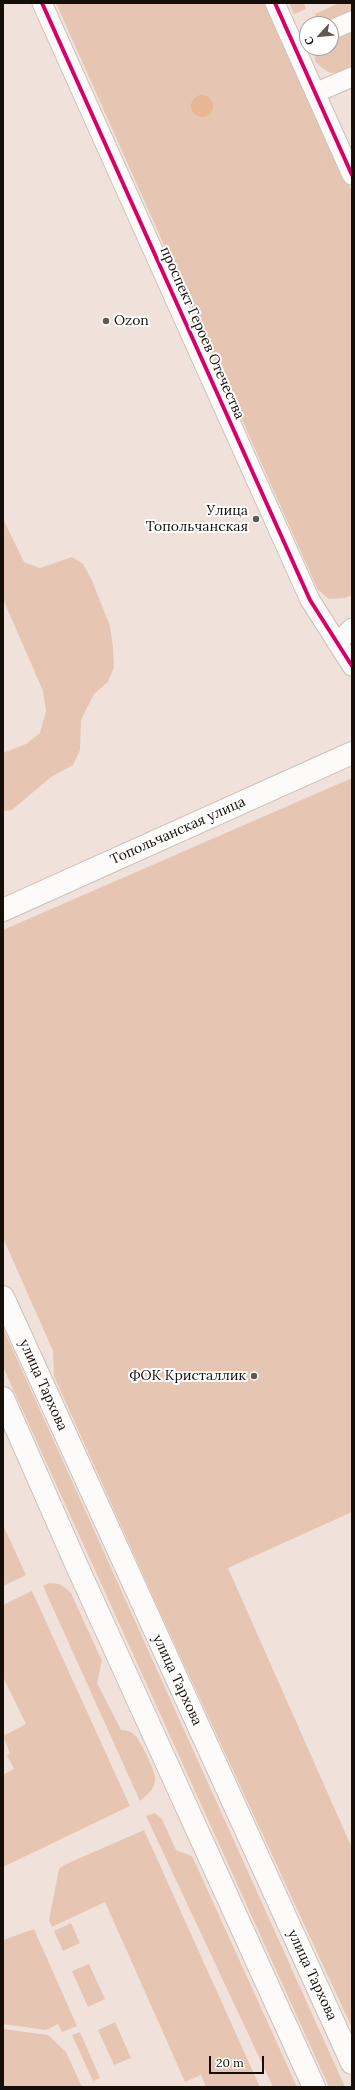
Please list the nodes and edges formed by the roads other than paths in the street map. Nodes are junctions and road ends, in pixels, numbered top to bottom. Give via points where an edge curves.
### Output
1 (42, 3) edge
2 (275, 3) edge
3 (352, 21) edge
4 (339, 27) edge
5 (299, 41) edge
6 (304, 56) edge
7 (352, 76) edge
8 (315, 93) junction
9 (352, 176) edge
10 (352, 628) edge
11 (337, 643) junction
12 (352, 666) edge
13 (352, 753) edge
14 (3, 910) edge
15 (3, 1297) edge
16 (3, 1398) edge
17 (352, 2063) edge
18 (314, 2087) edge

1 - 11 street, проспект Героев Отечества via 310,600
2 - 5 street
3 - 4 street
6 - 8 street
7 - 8 street
8 - 9 street
10 - 11 street
11 - 12 street, проспект Героев Отечества
13 - 14 main road, Топольчанская улица
15 - 17 main road, улица Тархова
16 - 18 main road

